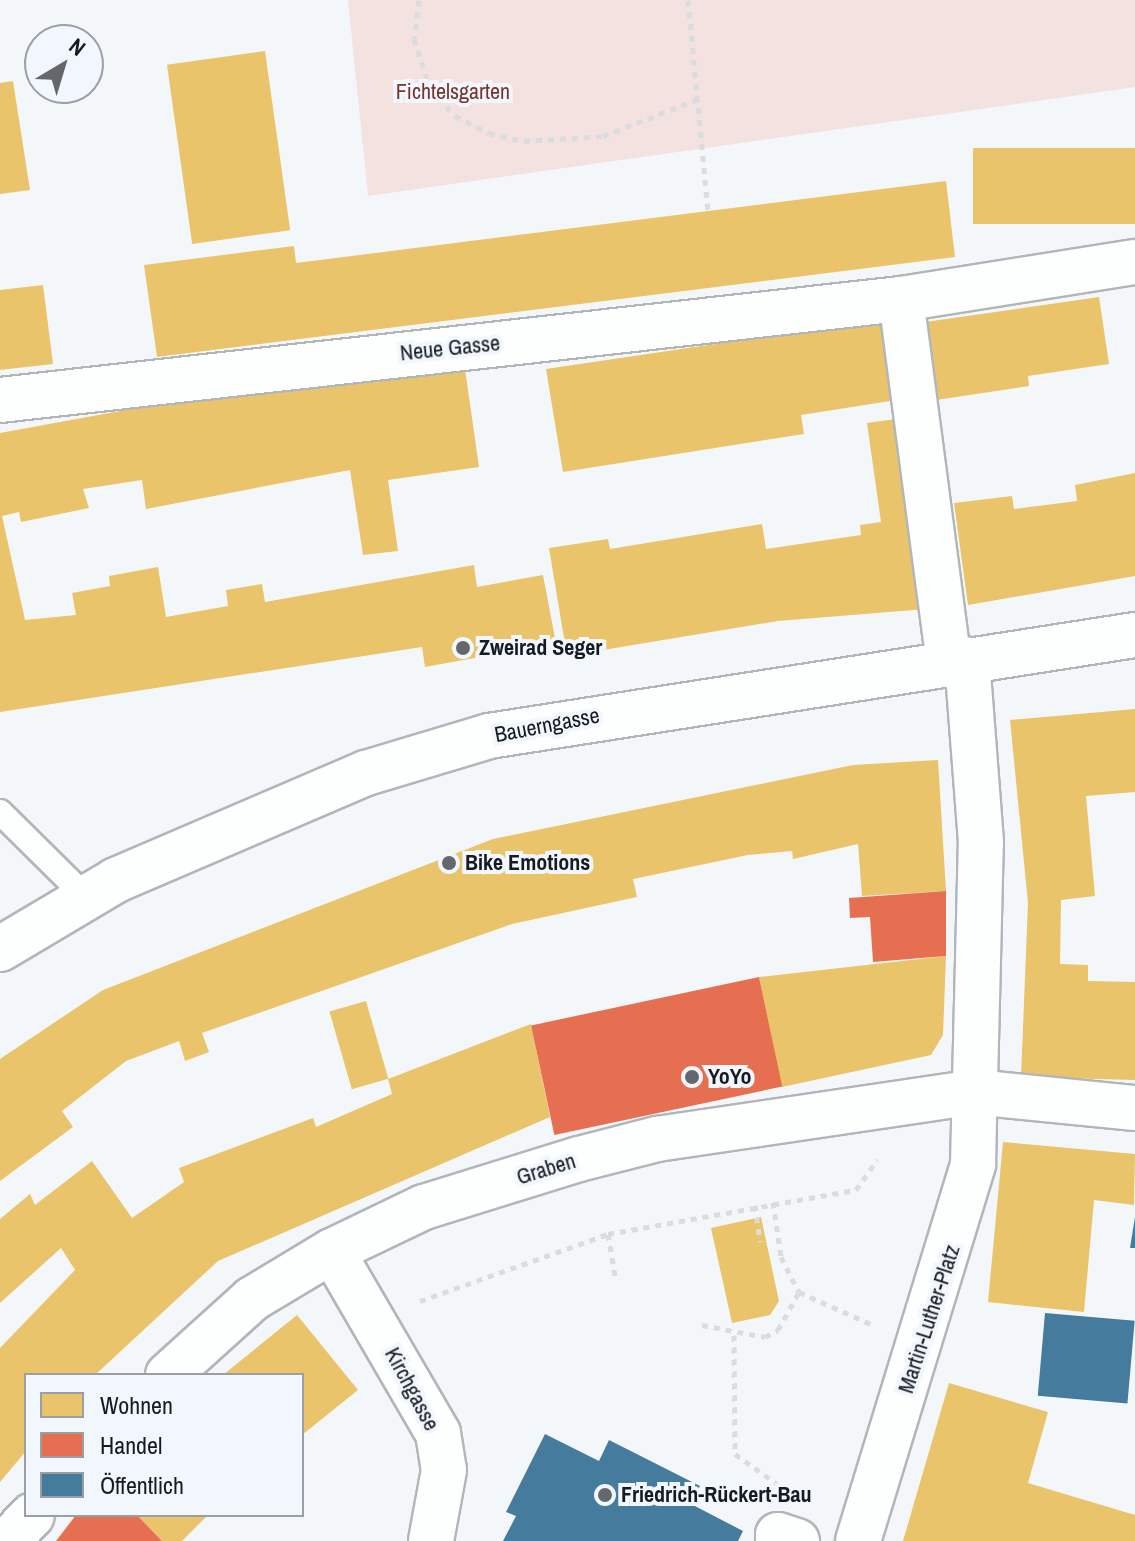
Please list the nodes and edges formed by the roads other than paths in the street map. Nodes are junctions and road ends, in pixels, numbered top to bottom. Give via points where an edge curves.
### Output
1 (1135, 262) edge
2 (901, 299) junction
3 (0, 400) edge
4 (1135, 635) edge
5 (958, 662) junction
6 (0, 812) edge
7 (87, 898) junction
8 (0, 949) edge
9 (974, 1092) junction
10 (1135, 1108) edge
11 (332, 1251) junction
12 (170, 1373) edge
13 (30, 1517) edge
14 (8, 1541) edge
15 (431, 1541) edge
16 (858, 1541) edge

1 - 2 street, Neue Gasse
2 - 3 street, Neue Gasse
2 - 5 street
4 - 5 street, Bauerngasse
5 - 7 street, Bauerngasse via 489,736 366,773
5 - 9 street via 981,842
6 - 7 lane
7 - 8 street, Bauerngasse
9 - 10 street, Graben
9 - 11 street, Graben via 579,1159 424,1207
9 - 16 street, Martin-Luther-Platz via 967,1204
11 - 12 street, Graben via 252,1299
11 - 15 street, Kirchgasse via 438,1433 444,1470
13 - 14 street

